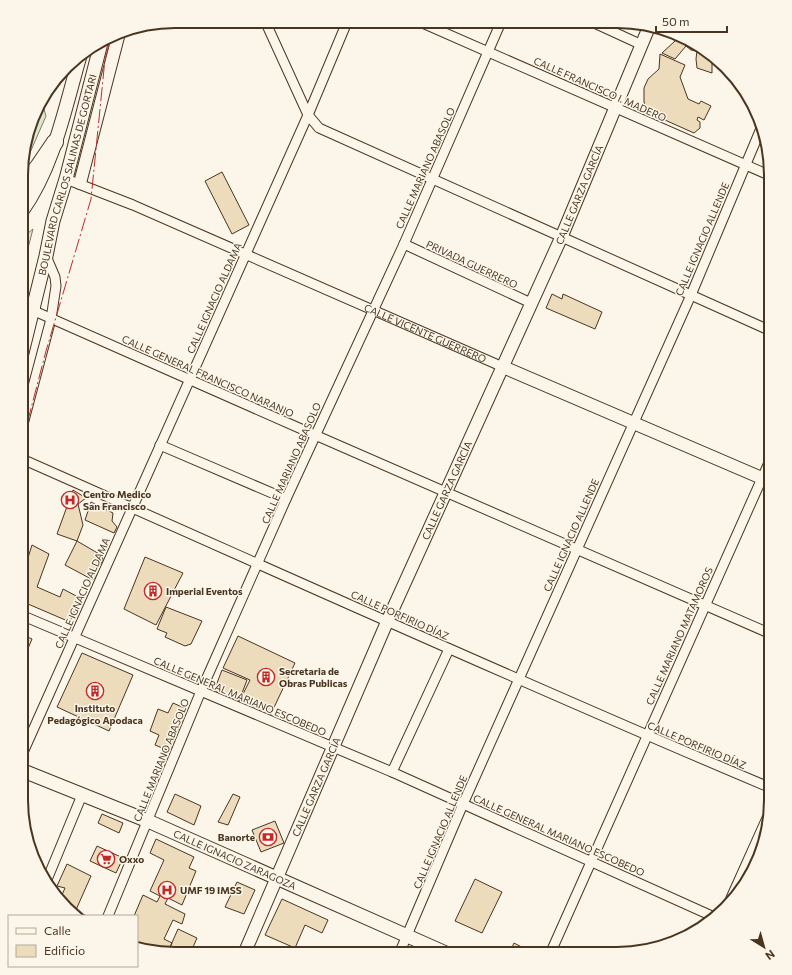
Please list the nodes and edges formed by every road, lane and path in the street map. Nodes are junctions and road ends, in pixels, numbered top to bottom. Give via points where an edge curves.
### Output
1 (268, 28) edge
2 (344, 28) edge
3 (434, 28) edge
4 (499, 28) edge
5 (605, 28) edge
6 (647, 31) edge
7 (117, 40) edge
8 (642, 45) junction
9 (99, 49) edge
10 (488, 52) junction
11 (77, 66) edge
12 (616, 108) junction
13 (308, 115) junction
14 (758, 134) edge
15 (55, 142) junction
16 (744, 165) junction
17 (764, 173) edge
18 (66, 178) junction
19 (28, 179) edge
20 (433, 179) junction
21 (80, 183) junction
22 (28, 201) edge
23 (561, 238) junction
24 (404, 244) junction
25 (246, 254) junction
26 (46, 256) junction
27 (690, 295) junction
28 (531, 303) junction
29 (374, 310) junction
30 (28, 311) edge
31 (28, 314) edge
32 (51, 319) junction
33 (764, 328) edge
34 (502, 367) junction
35 (189, 380) junction
36 (28, 405) edge
37 (633, 422) junction
38 (315, 436) junction
39 (160, 445) junction
40 (28, 462) edge
41 (764, 479) edge
42 (764, 484) edge
43 (447, 493) junction
44 (286, 499) junction
45 (133, 508) junction
46 (577, 550) junction
47 (258, 564) junction
48 (706, 605) junction
49 (28, 618) edge
50 (388, 622) junction
51 (764, 631) edge
52 (74, 637) junction
53 (449, 648) junction
54 (519, 679) junction
55 (201, 692) junction
56 (646, 736) junction
57 (28, 742) edge
58 (334, 748) junction
59 (392, 772) junction
60 (28, 773) edge
61 (764, 785) edge
62 (82, 795) junction
63 (463, 804) junction
64 (148, 821) junction
65 (760, 833) edge
66 (591, 861) junction
67 (49, 875) edge
68 (276, 879) junction
69 (737, 885) edge
70 (108, 915) edge
71 (709, 915) edge
72 (408, 936) junction
73 (247, 947) edge
74 (402, 947) edge
75 (432, 947) edge
76 (553, 947) edge

1 - 13 street
2 - 13 street, CALLE IGNACIO ALDAMA
3 - 10 street, CALLE FRANCISCO I. MADERO
4 - 10 street, CALLE MARIANO ABASOLO
5 - 8 street
6 - 8 street, CALLE GARZA GARCÍA
7 - 21 street
8 - 12 street, CALLE GARZA GARCÍA
9 - 18 main road, BOULEVARD CARLOS SALINAS DE GORTARI
10 - 12 street, CALLE FRANCISCO I. MADERO
10 - 20 street, CALLE MARIANO ABASOLO
11 - 15 main road, BOULEVARD CARLOS SALINAS DE GORTARI
12 - 16 street, CALLE FRANCISCO I. MADERO
12 - 23 street, CALLE GARZA GARCÍA
13 - 20 street via 326,132
13 - 25 street, CALLE IGNACIO ALDAMA
14 - 16 street, CALLE IGNACIO ALLENDE
15 - 19 highway
15 - 22 main road, BOULEVARD CARLOS SALINAS DE GORTARI via 40,181
16 - 17 street, CALLE FRANCISCO I. MADERO
16 - 27 street, CALLE IGNACIO ALLENDE
18 - 21 street, CALLE VICENTE GUERRERO
18 - 26 main road, BOULEVARD CARLOS SALINAS DE GORTARI via 53,220
20 - 23 street
20 - 24 street, CALLE MARIANO ABASOLO
21 - 25 street, CALLE VICENTE GUERRERO
23 - 27 street
23 - 28 street, CALLE GARZA GARCÍA
24 - 28 street, PRIVADA GUERRERO
24 - 29 street, CALLE MARIANO ABASOLO
25 - 29 street, CALLE VICENTE GUERRERO
25 - 35 street, CALLE IGNACIO ALDAMA
26 - 30 main road, BOULEVARD CARLOS SALINAS DE GORTARI
26 - 32 street via 56,286
27 - 33 street
27 - 37 street, CALLE IGNACIO ALLENDE
28 - 34 street, CALLE GARZA GARCÍA
29 - 34 street, CALLE VICENTE GUERRERO
29 - 38 street, CALLE MARIANO ABASOLO
31 - 32 street, CALLE GENERAL FRANCISCO NARANJO
32 - 35 street, CALLE GENERAL FRANCISCO NARANJO
32 - 36 street
34 - 37 street, CALLE VICENTE GUERRERO
34 - 43 street, CALLE GARZA GARCÍA
35 - 38 street, CALLE GENERAL FRANCISCO NARANJO
35 - 39 street, CALLE IGNACIO ALDAMA
37 - 41 street, CALLE VICENTE GUERRERO
37 - 46 street, CALLE IGNACIO ALLENDE
38 - 43 street, CALLE GENERAL FRANCISCO NARANJO
38 - 44 street, CALLE MARIANO ABASOLO
39 - 44 street
39 - 45 street, CALLE IGNACIO ALDAMA
40 - 45 street, CALLE PORFIRIO DÍAZ
42 - 48 street, CALLE MARIANO MATAMOROS
43 - 46 street, CALLE GENERAL FRANCISCO NARANJO
43 - 50 street, CALLE GARZA GARCÍA
44 - 47 street, CALLE MARIANO ABASOLO
45 - 47 street, CALLE PORFIRIO DÍAZ
45 - 52 street, CALLE IGNACIO ALDAMA
46 - 48 street, CALLE GENERAL FRANCISCO NARANJO
46 - 54 street, CALLE IGNACIO ALLENDE
47 - 50 street, CALLE PORFIRIO DÍAZ
47 - 55 street, CALLE MARIANO ABASOLO
48 - 51 street, CALLE GENERAL FRANCISCO NARANJO
48 - 56 street, CALLE MARIANO MATAMOROS
49 - 52 street, CALLE GENERAL MARIANO ESCOBEDO
50 - 53 street, CALLE PORFIRIO DÍAZ
50 - 58 street, CALLE GARZA GARCÍA
52 - 55 street, CALLE GENERAL MARIANO ESCOBEDO
52 - 57 street, CALLE IGNACIO ALDAMA
53 - 54 street, CALLE PORFIRIO DÍAZ
53 - 59 street
54 - 56 street, CALLE PORFIRIO DÍAZ
54 - 63 street, CALLE IGNACIO ALLENDE
55 - 58 street, CALLE GENERAL MARIANO ESCOBEDO
55 - 64 street, CALLE MARIANO ABASOLO
56 - 61 street, CALLE PORFIRIO DÍAZ
56 - 66 street, CALLE MARIANO MATAMOROS
58 - 59 street, CALLE GENERAL MARIANO ESCOBEDO
58 - 68 street, CALLE GARZA GARCÍA
59 - 63 street, CALLE GENERAL MARIANO ESCOBEDO
60 - 62 main road, CALLE IGNACIO ZARAGOZA
62 - 64 main road, CALLE IGNACIO ZARAGOZA
62 - 67 street
63 - 66 street, CALLE GENERAL MARIANO ESCOBEDO
63 - 72 street, CALLE IGNACIO ALLENDE
64 - 68 main road, CALLE IGNACIO ZARAGOZA
64 - 70 street, CALLE MARIANO ABASOLO
65 - 69 street
66 - 71 street, CALLE GENERAL MARIANO ESCOBEDO
66 - 76 street, CALLE MARIANO MATAMOROS
68 - 72 main road, CALLE IGNACIO ZARAGOZA
68 - 73 street, CALLE GARZA GARCÍA
72 - 74 street, CALLE IGNACIO ALLENDE
72 - 75 main road, CALLE IGNACIO ZARAGOZA

